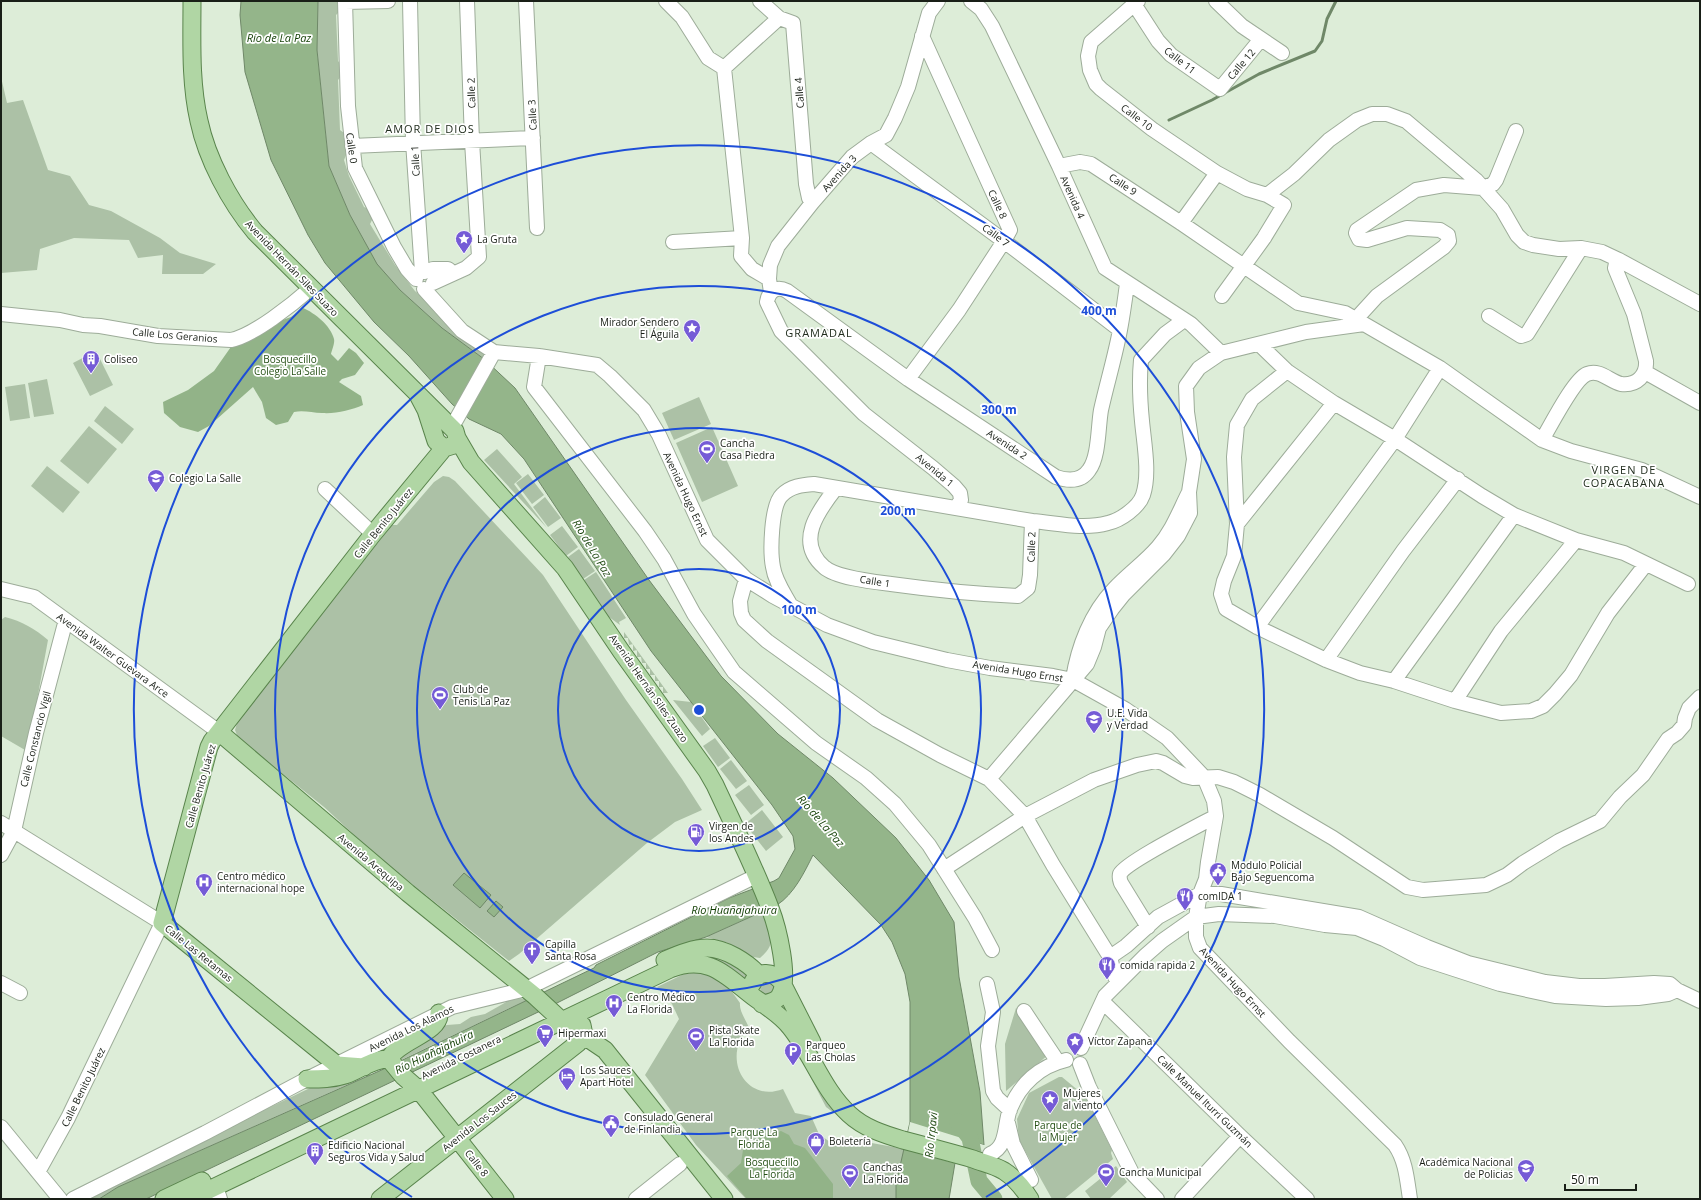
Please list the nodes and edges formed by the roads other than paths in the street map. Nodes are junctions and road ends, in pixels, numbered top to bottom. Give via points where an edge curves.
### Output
1 (192, 1) edge
2 (388, 1) edge
3 (410, 1) edge
4 (467, 1) edge
5 (526, 1) edge
6 (666, 1) edge
7 (760, 1) edge
8 (938, 1) edge
9 (971, 1) edge
10 (1216, 1) edge
11 (345, 2) edge
12 (1136, 3) edge
13 (778, 18) junction
14 (922, 36) junction
15 (1261, 39) junction
16 (1282, 53) dead end
17 (724, 68) junction
18 (1220, 89) joint
19 (1516, 131) dead end
20 (533, 138) junction
21 (472, 141) junction
22 (413, 142) junction
23 (871, 143) junction
24 (352, 146) junction
25 (1059, 166) junction
26 (1217, 173) junction
27 (1482, 188) junction
28 (1267, 195) junction
29 (812, 203) junction
30 (1181, 223) junction
31 (537, 228) dead end
32 (742, 238) junction
33 (1004, 241) junction
34 (673, 242) dead end
35 (1581, 248) junction
36 (1619, 260) junction
37 (1243, 267) junction
38 (426, 283) junction
39 (1127, 284) junction
40 (770, 285) junction
41 (311, 288) junction
42 (1222, 296) dead end
43 (1700, 304) edge
44 (1, 314) edge
45 (1489, 316) dead end
46 (1184, 320) junction
47 (1360, 321) junction
48 (1120, 330) junction
49 (1258, 344) junction
50 (1221, 353) junction
51 (539, 356) junction
52 (492, 358) junction
53 (1440, 368) junction
54 (1287, 371) junction
55 (1645, 372) junction
56 (908, 379) junction
57 (1334, 403) junction
58 (1700, 403) edge
59 (449, 436) junction
60 (1395, 439) junction
61 (1542, 440) junction
62 (1458, 480) junction
63 (836, 488) junction
64 (325, 489) dead end
65 (1700, 497) edge
66 (956, 508) junction
67 (1514, 515) junction
68 (1032, 521) junction
69 (1237, 524) junction
70 (373, 534) junction
71 (1576, 540) junction
72 (1646, 564) junction
73 (746, 579) junction
74 (1688, 584) dead end
75 (1, 589) edge
76 (1018, 596) joint
77 (791, 606) junction
78 (67, 621) junction
79 (1257, 627) junction
80 (1326, 660) junction
81 (1073, 680) junction
82 (1394, 681) junction
83 (1700, 697) edge
84 (1455, 701) junction
85 (219, 732) junction
86 (1204, 777) junction
87 (989, 780) junction
88 (1025, 816) junction
89 (1216, 816) junction
90 (1, 824) edge
91 (14, 831) junction
92 (1, 855) edge
93 (944, 869) junction
94 (758, 881) junction
95 (1200, 894) junction
96 (1196, 917) junction
97 (162, 923) junction
98 (1358, 923) junction
99 (1148, 927) junction
100 (779, 942) junction
101 (992, 950) dead end
102 (1114, 971) junction
103 (761, 974) junction
104 (1, 983) edge
105 (987, 984) dead end
106 (783, 985) junction
107 (20, 993) dead end
108 (758, 1000) junction
109 (1700, 1001) edge
110 (1103, 1002) junction
111 (545, 1005) junction
112 (585, 1009) junction
113 (1024, 1011) dead end
114 (438, 1013) junction
115 (580, 1034) junction
116 (1081, 1048) junction
117 (1062, 1061) junction
118 (1080, 1064) junction
119 (337, 1065) junction
120 (364, 1067) junction
121 (403, 1074) junction
122 (307, 1079) junction
123 (1009, 1115) junction
124 (1, 1127) edge
125 (908, 1136) junction
126 (1240, 1136) junction
127 (458, 1137) junction
128 (994, 1159) junction
129 (685, 1160) junction
130 (38, 1172) junction
131 (1031, 1180) junction
132 (218, 1193) edge
133 (60, 1199) edge
134 (73, 1199) edge
135 (164, 1199) edge
136 (190, 1199) edge
137 (380, 1199) edge
138 (505, 1199) edge
139 (636, 1199) edge
140 (709, 1199) edge
141 (724, 1199) edge
142 (1030, 1199) edge
143 (1043, 1199) edge
144 (1157, 1199) edge
145 (1182, 1199) edge
146 (1307, 1199) edge
147 (1410, 1199) edge

1 - 41 main road, Avenida Hernán Siles Suazo via 195,93 199,121 209,152 235,206 245,220
2 - 11 street
3 - 22 street, Calle 1
4 - 21 street, Calle 2
5 - 20 street, Calle 3
6 - 17 street via 682,17 708,58
7 - 13 street, Calle 4
8 - 14 street via 929,13
9 - 25 street, Avenida 4 via 981,9 992,26
10 - 15 street, Calle 12 via 1232,18
11 - 24 street, Calle 0 via 348,106
12 - 18 street, Calle 11 via 1158,41 1171,55
12 - 26 street, Calle 10 via 1091,42 1088,63 1092,77 1101,89 1152,129
13 - 17 street
13 - 29 street, Calle 4 via 793,23 806,184
14 - 23 street, Avenida 3 via 908,87 895,118 886,135
14 - 33 street, Calle 8 via 1010,230
15 - 16 street, Calle 12
15 - 18 street, Calle 12
17 - 32 street
19 - 27 street via 1496,180
20 - 21 street
20 - 31 street, Calle 3
21 - 22 street
21 - 38 street, Calle 2 via 479,257 469,266
22 - 24 street
22 - 38 street, Calle 1
23 - 29 street, Avenida 3 via 852,157
23 - 33 street, Calle 7
24 - 38 street, Calle 0 via 355,168 376,212 407,269
25 - 30 street, Calle 9 via 1080,162 1091,164
25 - 39 street, Avenida 4 via 1105,268
26 - 28 street, Calle 10 via 1247,189
26 - 30 street
27 - 28 street via 1476,180 1406,121 1387,114 1372,114 1356,120 1329,140 1294,174
27 - 35 street via 1502,209 1517,236 1524,242 1558,249
27 - 47 street via 1444,185 1416,190 1360,227 1356,233 1360,239 1367,240 1406,228 1440,230 1448,235 1449,241 1377,296
28 - 37 street, Calle 10 via 1284,205
29 - 40 street, Avenida 3 via 778,246 770,265
30 - 37 street, Calle 9
32 - 34 street
32 - 40 street via 741,256
33 - 48 street, Calle 7
33 - 56 street, Calle 8 via 959,310
35 - 36 street via 1602,252
35 - 45 street via 1527,334 1521,336
36 - 43 street
36 - 55 street via 1615,268 1634,314 1646,361
37 - 42 street
37 - 47 street, Calle 9 via 1298,303 1345,313
38 - 52 street, Calle 0 via 462,331
39 - 46 street, Avenida 4
39 - 48 street, Avenida 2
40 - 56 street, Avenida 2 via 787,291
40 - 66 street, Avenida 1 via 767,302 781,331 864,414 954,486 960,493 961,500
41 - 44 street, Calle Los Geranios via 298,300 241,338 231,340 158,336 60,320
41 - 59 main road, Avenida Hernán Siles Suazo via 417,393
46 - 50 street, Avenida 4
46 - 68 street via 1166,334 1141,360 1140,395 1146,475 1143,495 1136,506 1109,523 1065,526
47 - 49 street
47 - 53 street, Calle 9
48 - 56 street, Avenida 2 via 1101,411 1094,461 1089,471 1075,480 1067,481 1056,477
49 - 50 street
49 - 54 street
50 - 81 street via 1199,368 1186,386 1194,459 1189,492 1171,531 1113,590 1092,619 1076,663
51 - 52 street, Avenida Hugo Ernst
51 - 73 street, Avenida Hugo Ernst via 596,365 644,410 659,435 707,540
51 - 93 street via 534,387 645,531 664,559 694,614 734,672 816,743 866,778 895,804 929,845
52 - 59 street
53 - 60 street
53 - 61 street, Calle 9
54 - 57 street
54 - 69 street via 1252,399 1237,425 1234,458
55 - 58 street
55 - 61 street via 1636,382 1623,384 1597,374 1582,377
57 - 60 street
57 - 69 street
59 - 70 main road, Calle Benito Juárez
59 - 94 main road, Avenida Hernán Siles Zuazo via 565,568 707,771 716,785
60 - 62 street
60 - 79 street
61 - 65 street, Calle 9 via 1570,451 1642,470
62 - 67 street
62 - 80 street via 1403,551
63 - 66 street
63 - 76 street, Calle 1 via 823,504 811,528 810,546 824,568 863,580 957,593
63 - 77 street via 814,484 800,485 791,488 779,499 771,539 773,567
64 - 70 street
66 - 68 street, Calle 2
67 - 71 street
67 - 82 street
68 - 76 street, Calle 2 via 1028,588
69 - 79 street via 1234,556 1221,594 1226,609
70 - 85 main road, Calle Benito Juárez
71 - 72 street via 1624,553
71 - 84 street via 1501,631
72 - 74 street
72 - 84 street via 1608,614 1571,675 1543,706 1531,711 1501,713
73 - 77 street, Avenida Hugo Ernst
73 - 87 street via 740,601 741,613 744,620 767,641 877,720
75 - 78 street, Avenida Walter Guevara Arce via 34,597
77 - 81 street, Avenida Hugo Ernst via 827,625 873,642 983,666
78 - 85 street, Avenida Walter Guevara Arce
78 - 91 street, Calle Constancio Vigil via 36,732
79 - 80 street
80 - 82 street via 1360,673
81 - 86 street, Avenida Hugo Ernst via 1125,708 1167,738
81 - 87 street
82 - 84 street
83 - 86 street via 1689,708 1684,725 1668,739 1643,775 1620,797 1600,822 1559,841 1507,875 1486,885 1423,890 1407,887 1333,838 1260,795 1223,779
85 - 97 main road, Calle Benito Juárez via 209,747
85 - 111 main road, Avenida Arequipa
86 - 88 street via 1192,778 1163,763 1147,762 1094,780
86 - 89 street, Avenida Hugo Ernst via 1214,801
87 - 88 street
88 - 93 street
88 - 102 street
89 - 95 street, Avenida Hugo Ernst via 1206,879
89 - 99 street via 1154,850 1120,874 1122,883
90 - 91 street, Calle Las Retamas
91 - 92 street, Calle Constancio Vigil
91 - 97 street, Calle Las Retamas
93 - 101 street
94 - 100 main road, Avenida Hernán Siles Zuazo via 770,908
94 - 111 street, Avenida Los Alamos
95 - 96 street, Avenida Hugo Ernst
95 - 98 street via 1221,894
95 - 99 street via 1158,917
96 - 98 street via 1252,914 1326,925
96 - 102 street
96 - 147 street, Avenida Hugo Ernst via 1196,937 1204,954 1395,1145 1401,1153
97 - 119 main road, Calle Las Retamas
97 - 130 street, Calle Benito Juárez via 68,1118
98 - 109 street via 1420,958 1500,984 1555,996 1606,999 1638,998 1668,994 1677,990
99 - 102 street via 1126,946
100 - 103 main road
100 - 106 main road, Avenida Hernán Siles Zuazo
102 - 110 street
103 - 106 main road via 770,973 776,976
103 - 108 main road via 754,979 751,987
103 - 111 main road, Avenida Costanera via 718,949 696,949
104 - 107 street
105 - 123 street via 993,1012 988,1046 993,1091
106 - 108 main road via 777,999 771,1002
106 - 125 main road via 839,1090 852,1105 868,1117
108 - 112 main road, Avenida Costanera via 723,972 706,964 694,963 670,969
108 - 125 main road, Avenida Costanera via 790,1026 832,1095 849,1114 873,1130
110 - 116 street
110 - 126 street, Calle Manuel Iturri Guzmán
111 - 112 main road, Avenida Costanera
111 - 114 street, Avenida Los Alamos via 468,1002
111 - 115 main road, Avenida Arequipa
111 - 121 main road, Avenida Costanera
112 - 115 main road
113 - 117 street
114 - 119 street, Avenida Los Alamos
114 - 121 main road via 435,1024 395,1050
115 - 127 main road, Avenida Los Sauces
115 - 129 main road, Avenida Arequipa via 612,1057
116 - 117 street via 1069,1048
116 - 118 street via 1085,1056
117 - 118 street via 1070,1065
117 - 123 street via 1040,1070 1027,1081 1019,1091
118 - 144 street via 1132,1173
119 - 120 main road
119 - 122 street, Avenida Los Alamos
120 - 121 main road via 382,1059
120 - 122 main road via 336,1077
121 - 127 main road, Calle 8
121 - 132 main road, Avenida Costanera
121 - 135 main road, Avenida Costanera
122 - 134 street, Avenida Los Alamos
123 - 128 street via 1002,1144
123 - 131 street via 1013,1144
124 - 130 street
125 - 128 main road
126 - 145 street
126 - 146 street, Calle Manuel Iturri Guzmán
127 - 137 main road, Avenida Los Sauces
127 - 138 main road, Calle 8
128 - 131 main road via 1013,1164
128 - 142 main road via 1014,1178
129 - 139 street
129 - 140 main road, Avenida Arequipa
129 - 141 main road, Avenida Arequipa
130 - 133 street
131 - 143 main road
132 - 136 main road, Avenida Costanera

